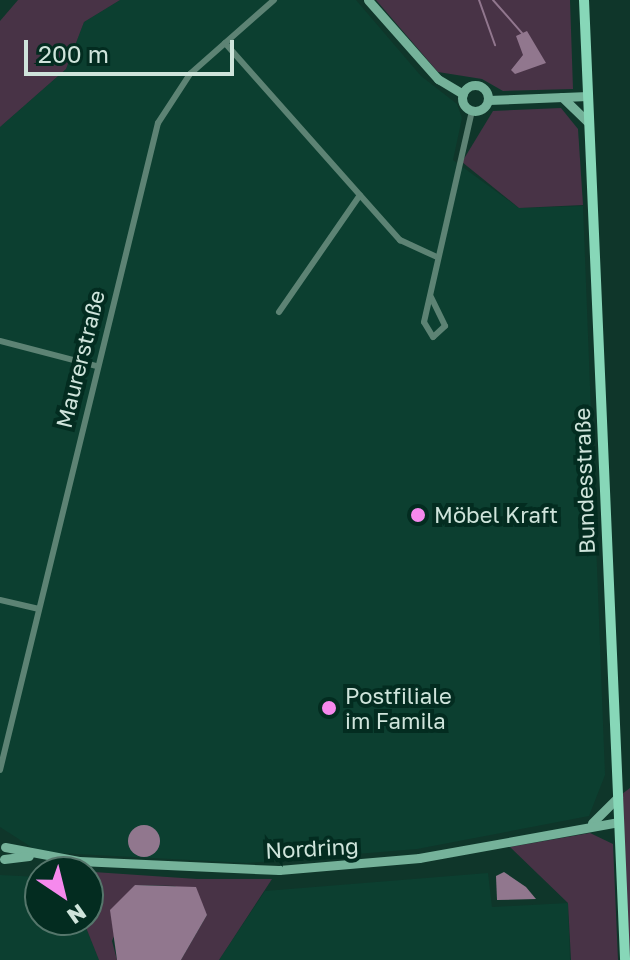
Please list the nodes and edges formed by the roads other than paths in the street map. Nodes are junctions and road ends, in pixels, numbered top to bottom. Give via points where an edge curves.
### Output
1 (274, 0) edge
2 (368, 0) edge
3 (584, 0) edge
4 (225, 43) junction
5 (463, 94) junction
6 (588, 96) junction
7 (562, 97) junction
8 (488, 100) junction
9 (472, 110) junction
10 (589, 123) junction
11 (360, 195) junction
12 (437, 257) junction
13 (431, 297) junction
14 (279, 312) dead end
15 (0, 341) edge
16 (97, 366) junction
17 (0, 600) edge
18 (39, 609) junction
19 (0, 770) edge
20 (618, 797) junction
21 (589, 825) junction
22 (619, 826) junction
23 (3, 843) edge
24 (33, 855) junction
25 (2, 861) edge
26 (625, 960) edge

1 - 4 street, Maurerstraße
2 - 5 street via 438,79
3 - 6 main road, Bundesstraße
4 - 11 street
4 - 16 street, Maurerstraße via 181,84 158,123
5 - 8 street via 478,85
5 - 9 street
6 - 7 street
6 - 10 main road, Bundesstraße
7 - 8 street
7 - 10 street
8 - 9 street
9 - 12 street
10 - 20 main road, Bundesstraße
11 - 12 street via 411,250
11 - 14 street
12 - 13 street
13 - 13 street via 424,327 437,337 444,322
15 - 16 street
16 - 18 street, Maurerstraße
17 - 18 street
18 - 19 street, Maurerstraße
20 - 21 street
20 - 22 main road, Bundesstraße
21 - 22 street, Nordring
21 - 24 street, Nordring via 440,855 299,869
22 - 26 main road, Bundesstraße
23 - 24 street, Nordring
23 - 25 street, Nordring
24 - 25 street, Nordring

